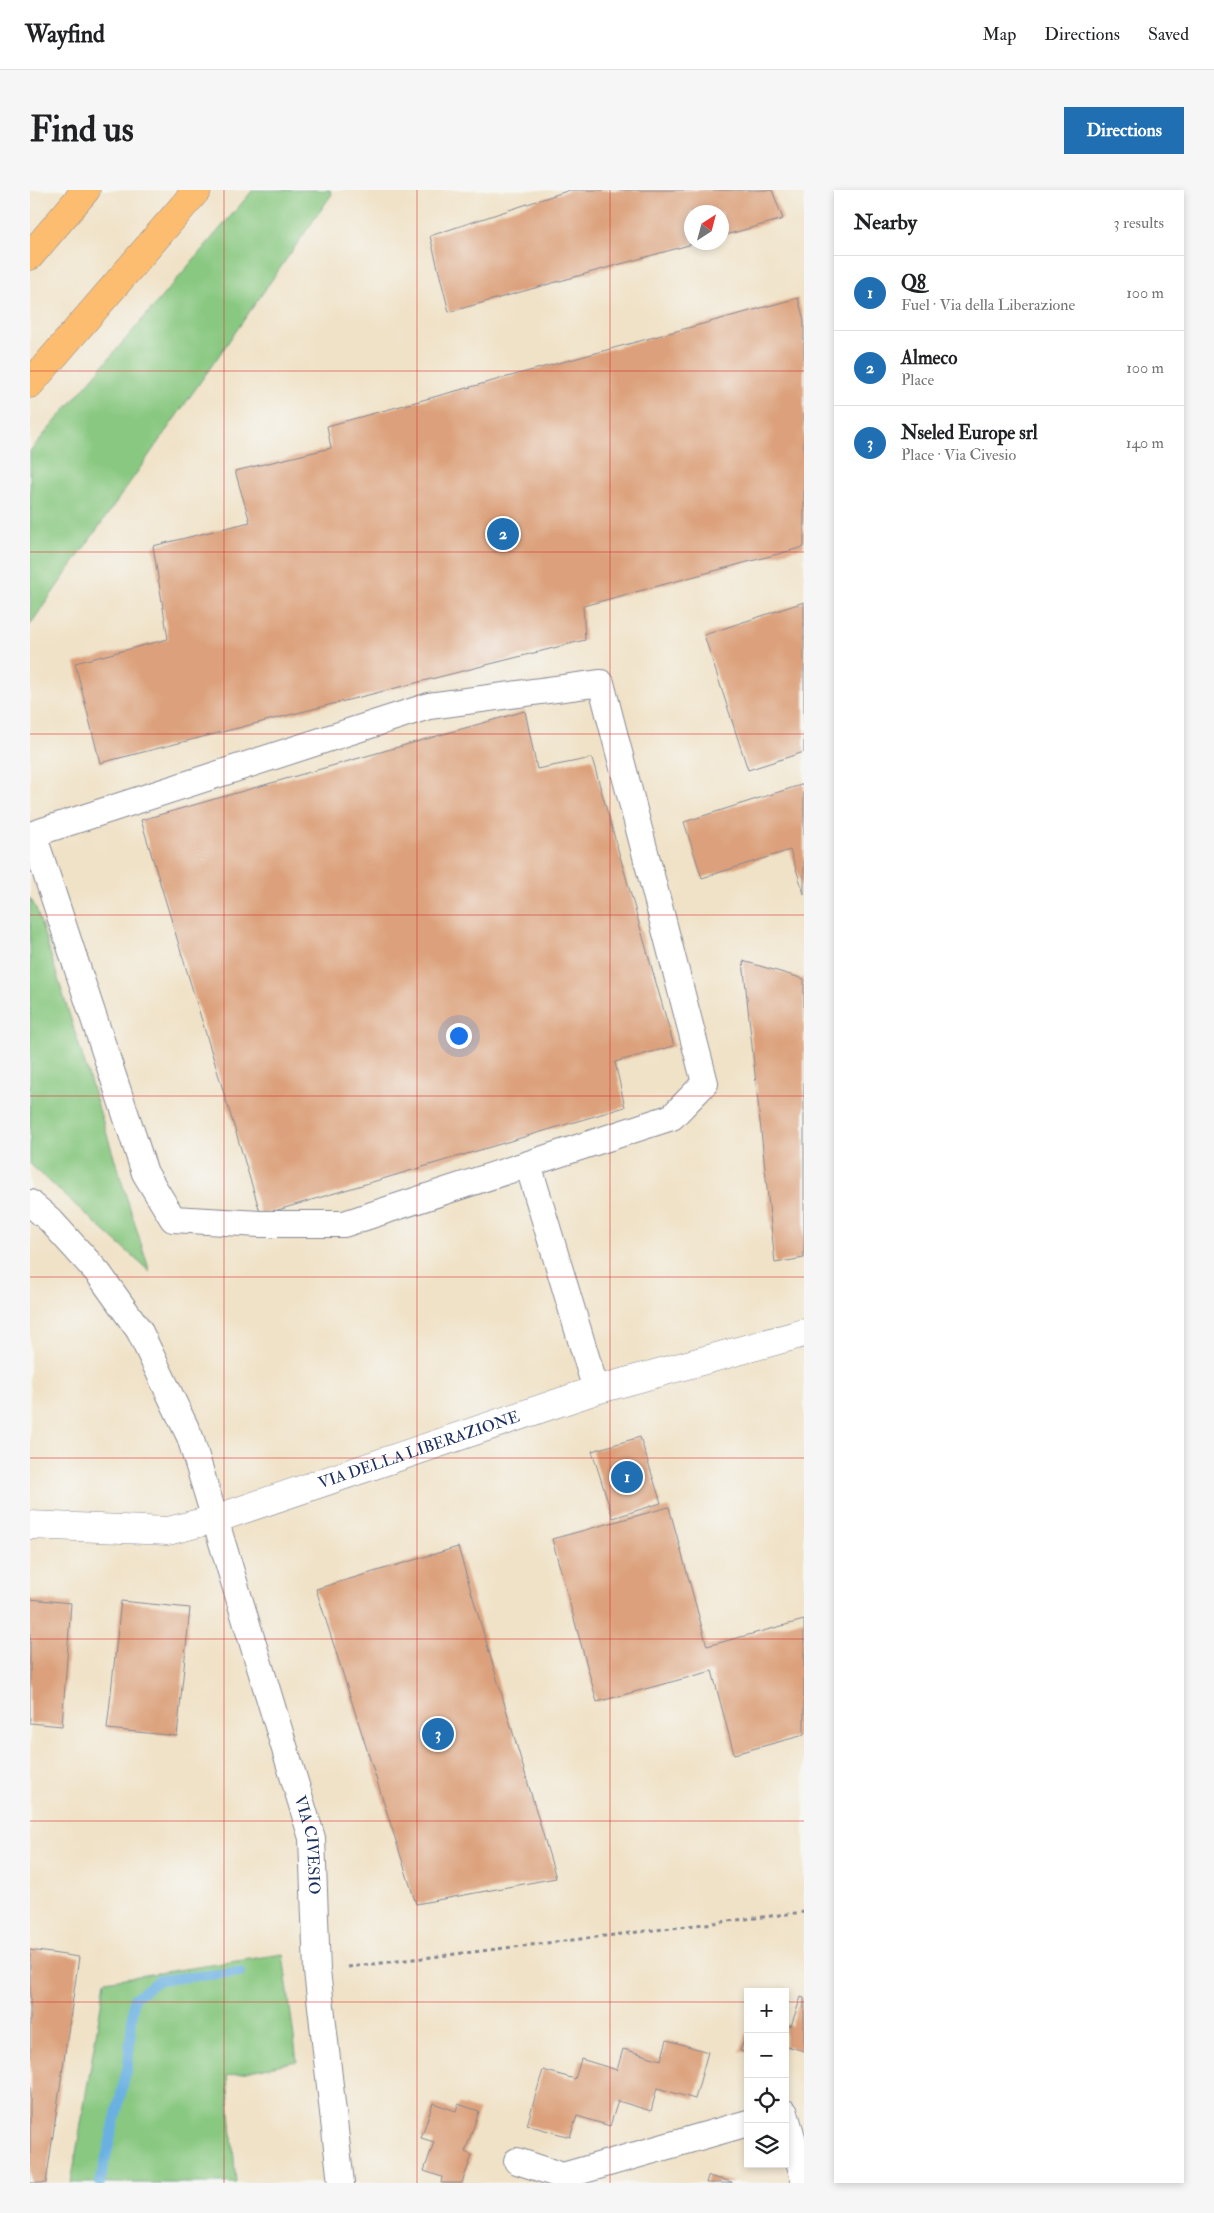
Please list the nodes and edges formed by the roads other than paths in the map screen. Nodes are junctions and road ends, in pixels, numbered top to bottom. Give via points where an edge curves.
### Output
1 (86, 190) edge
2 (197, 190) edge
3 (30, 256) edge
4 (30, 384) edge
5 (528, 1164) junction
6 (30, 1203) edge
7 (804, 1333) edge
8 (596, 1390) junction
9 (215, 1519) junction
10 (30, 1525) edge
11 (804, 2108) edge
12 (789, 2112) edge
13 (788, 2123) edge
14 (744, 2124) edge
15 (516, 2161) dead end
16 (804, 2179) edge
17 (341, 2183) edge

1 - 3 highway
2 - 4 highway
5 - 5 street via 344,1224 173,1219 145,1173 32,834 428,706 601,683 705,1083 672,1117
5 - 8 street
6 - 9 street, VIA CIVESIO via 99,1274 139,1330 190,1437
7 - 8 street, VIA DELLA LIBERAZIONE
8 - 9 street, VIA DELLA LIBERAZIONE
9 - 10 street, VIA DELLA LIBERAZIONE via 168,1531
9 - 17 street, VIA CIVESIO via 312,1838 317,1970
11 - 12 street
13 - 16 street
14 - 15 street via 563,2176

